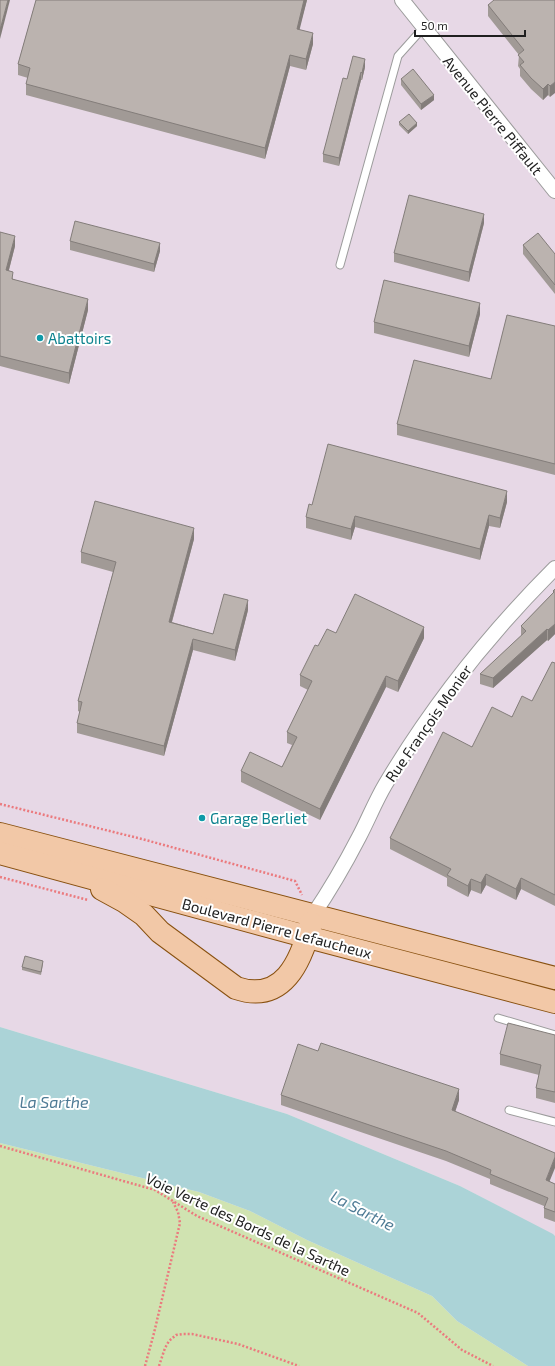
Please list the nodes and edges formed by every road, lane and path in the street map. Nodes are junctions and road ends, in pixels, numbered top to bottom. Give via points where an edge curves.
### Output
1 (402, 0) edge
2 (424, 27) junction
3 (555, 191) edge
4 (340, 265) dead end
5 (555, 568) edge
6 (0, 804) edge
7 (0, 834) edge
8 (0, 853) edge
9 (71, 872) junction
10 (0, 877) edge
11 (92, 902) dead end
12 (313, 915) junction
13 (308, 937) junction
14 (555, 978) edge
15 (555, 1002) edge
16 (498, 1018) dead end
17 (555, 1034) edge
18 (509, 1110) dead end
19 (555, 1122) edge
20 (0, 1146) edge
21 (170, 1199) junction
22 (145, 1366) edge
23 (159, 1366) edge
24 (299, 1366) edge
25 (493, 1366) edge

1 - 2 street, Avenue Pierre Piffault
2 - 3 street, Avenue Pierre Piffault
2 - 4 lane via 398,56
5 - 12 street, Rue François Monier via 458,677 419,731 384,786 335,880
6 - 12 path, Boulevard Pierre Lefaucheux via 295,881
7 - 12 main road, Boulevard Pierre Lefaucheux
8 - 9 main road, Boulevard Pierre Lefaucheux
9 - 13 main road, Boulevard Pierre Lefaucheux
9 - 13 main road via 124,901 144,915 160,932 236,988 247,992 269,991 285,980 297,962
10 - 11 path
12 - 13 main road
12 - 14 main road, Boulevard Pierre Lefaucheux
13 - 15 main road, Boulevard Pierre Lefaucheux
16 - 17 lane
18 - 19 lane
20 - 21 path, Voie Verte des Bords de la Sarthe via 155,1190
21 - 22 path via 178,1212 180,1223
21 - 25 path, Voie Verte des Bords de la Sarthe via 197,1216 418,1313 462,1350
23 - 24 path via 169,1341 176,1335 183,1334 238,1344

